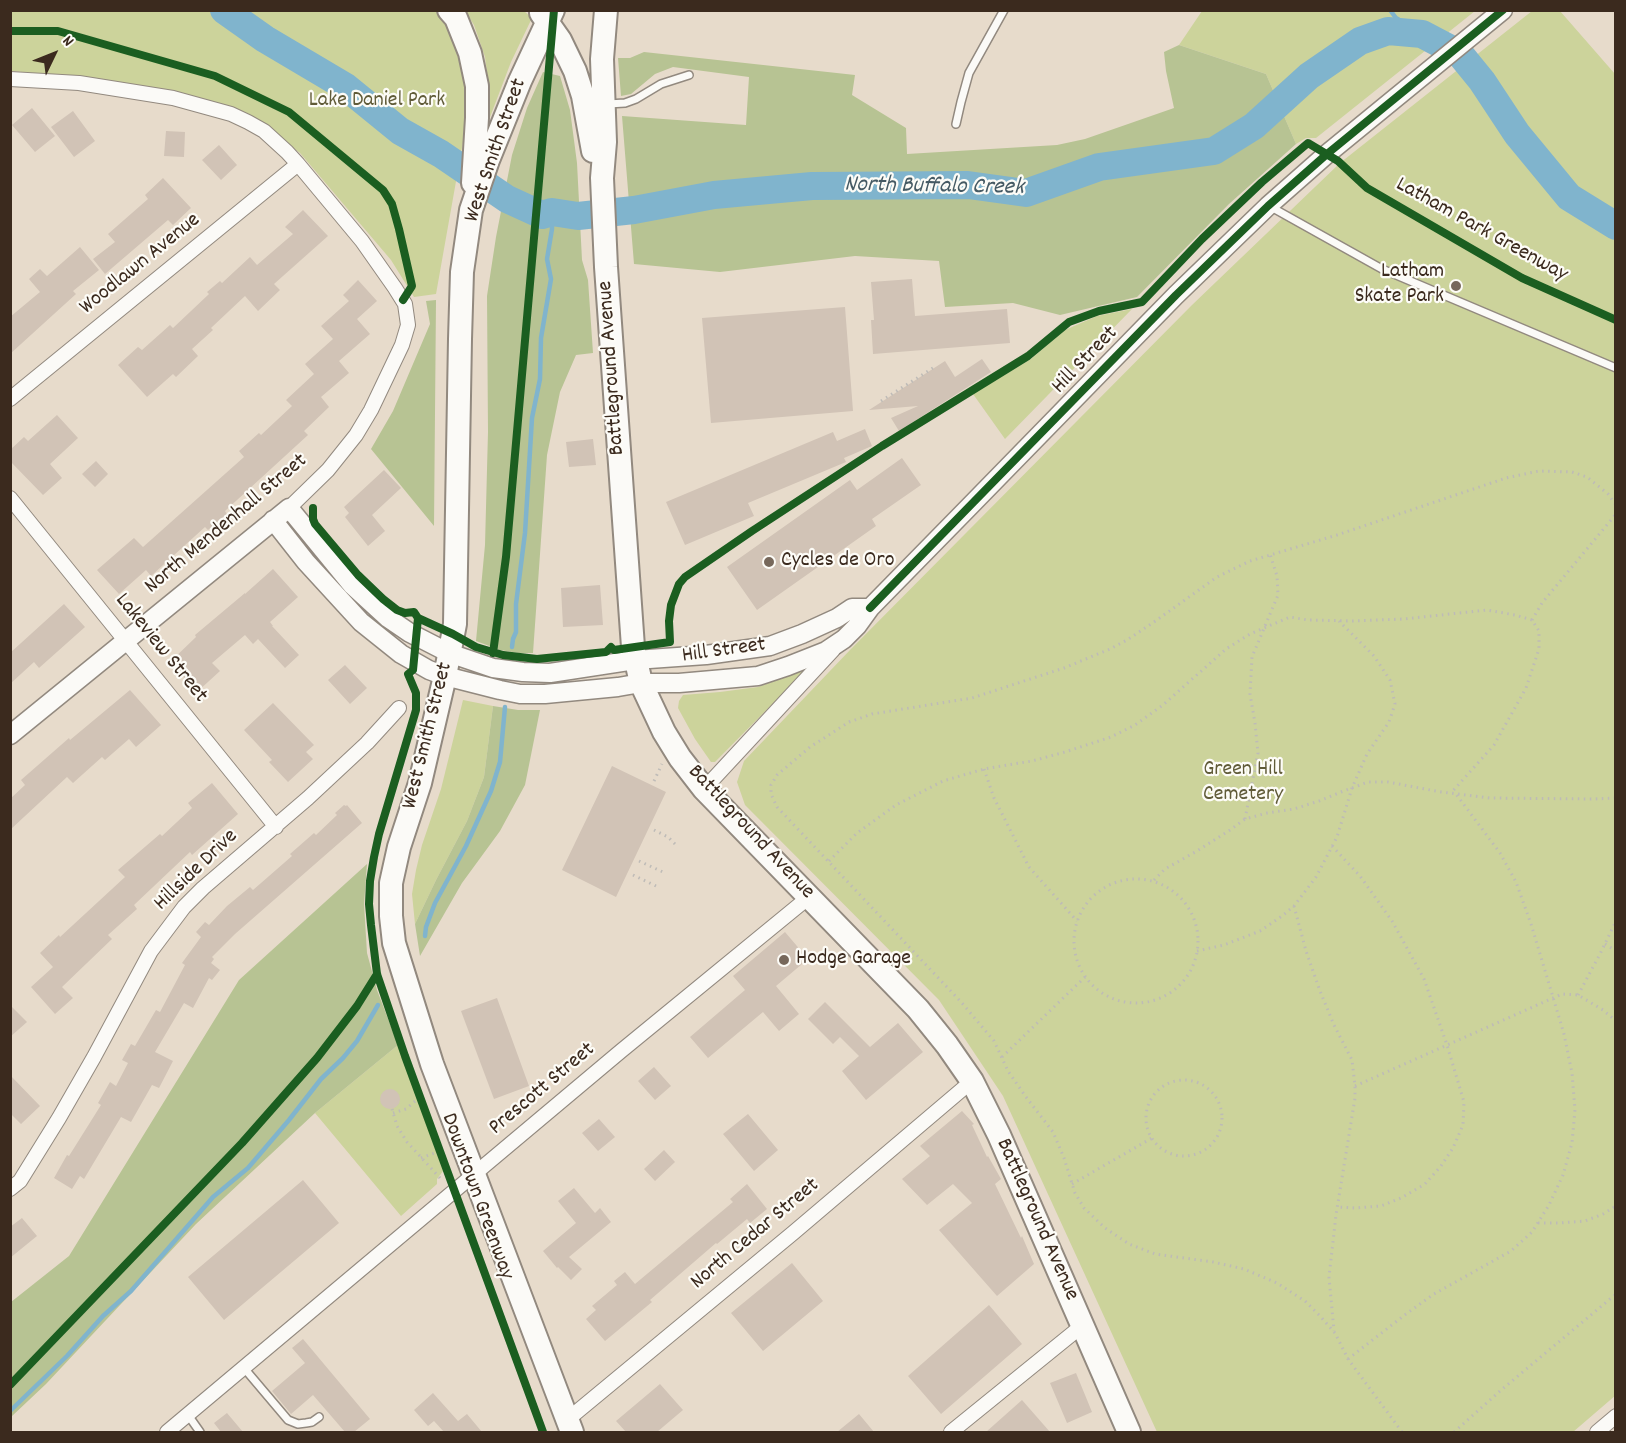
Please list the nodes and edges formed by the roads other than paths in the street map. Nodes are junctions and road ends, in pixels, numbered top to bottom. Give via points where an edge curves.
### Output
1 (449, 10) edge
2 (606, 10) edge
3 (1004, 10) edge
4 (1503, 10) edge
5 (547, 14) edge
6 (689, 75) dead end
7 (10, 79) edge
8 (603, 104) junction
9 (956, 124) dead end
10 (482, 155) junction
11 (298, 164) junction
12 (602, 178) junction
13 (1268, 206) junction
14 (1616, 368) edge
15 (10, 399) edge
16 (10, 498) edge
17 (289, 508) junction
18 (273, 520) junction
19 (870, 608) junction
20 (844, 639) junction
21 (126, 641) junction
22 (449, 653) junction
23 (635, 660) junction
24 (445, 676) junction
25 (641, 683) junction
26 (399, 708) dead end
27 (10, 735) edge
28 (704, 789) junction
29 (276, 827) junction
30 (809, 897) junction
31 (972, 1082) junction
32 (474, 1175) junction
33 (14, 1181) edge
34 (1083, 1325) junction
35 (244, 1368) junction
36 (188, 1415) junction
37 (1616, 1416) edge
38 (319, 1417) dead end
39 (569, 1426) edge
40 (167, 1432) edge
41 (200, 1432) edge
42 (951, 1432) edge
43 (1129, 1432) edge
44 (1597, 1432) edge

1 - 10 main road via 470,53 477,86
2 - 8 main road, Battleground Avenue
3 - 9 lane via 969,73
4 - 13 street, Hill Street
5 - 10 main road, West Smith Street via 520,81
5 - 12 main road via 575,71 594,159
6 - 8 lane via 625,103
7 - 11 street via 79,83 173,99 231,114 264,131
8 - 12 main road, Battleground Avenue
10 - 22 main road, West Smith Street via 462,272 455,624
11 - 15 street, Woodlawn Avenue
11 - 17 street, North Mendenhall Street via 395,288 405,304 408,325 402,345 356,435 328,470
12 - 23 main road, Battleground Avenue
13 - 14 lane via 1382,269
13 - 19 street, Hill Street
16 - 21 street, Lakeview Street
17 - 18 street, North Mendenhall Street
17 - 22 street, Hill Street via 365,599 410,633
18 - 21 street, North Mendenhall Street
18 - 24 street, Hill Street via 361,622 401,654
19 - 20 street, Hill Street
19 - 23 street, Hill Street via 852,608 770,646
20 - 25 street, Hill Street via 826,651 758,676
20 - 28 street, Hill Street
21 - 27 street, North Mendenhall Street
21 - 29 street, Lakeview Street
22 - 23 street, Hill Street via 491,668 522,672 550,673
22 - 24 main road, West Smith Street
23 - 25 main road, Battleground Avenue
24 - 25 street, Hill Street via 520,694
24 - 32 main road, West Smith Street via 420,783 397,856 391,883 391,916 394,943 432,1064
25 - 28 main road, Battleground Avenue via 664,732
26 - 29 street, Hillside Drive
28 - 30 main road, Battleground Avenue
29 - 33 street, Hillside Drive via 203,888 157,941 94,1057
30 - 31 main road, Battleground Avenue via 918,1008
30 - 32 street, Prescott Street
31 - 34 main road, Battleground Avenue
31 - 39 street, North Cedar Street
32 - 35 street, Prescott Street
32 - 39 main road, West Smith Street
34 - 42 street
34 - 43 main road, Battleground Avenue
35 - 36 street, Prescott Street
35 - 38 lane via 288,1420 298,1424
36 - 40 street, Prescott Street
36 - 41 lane
37 - 44 street

